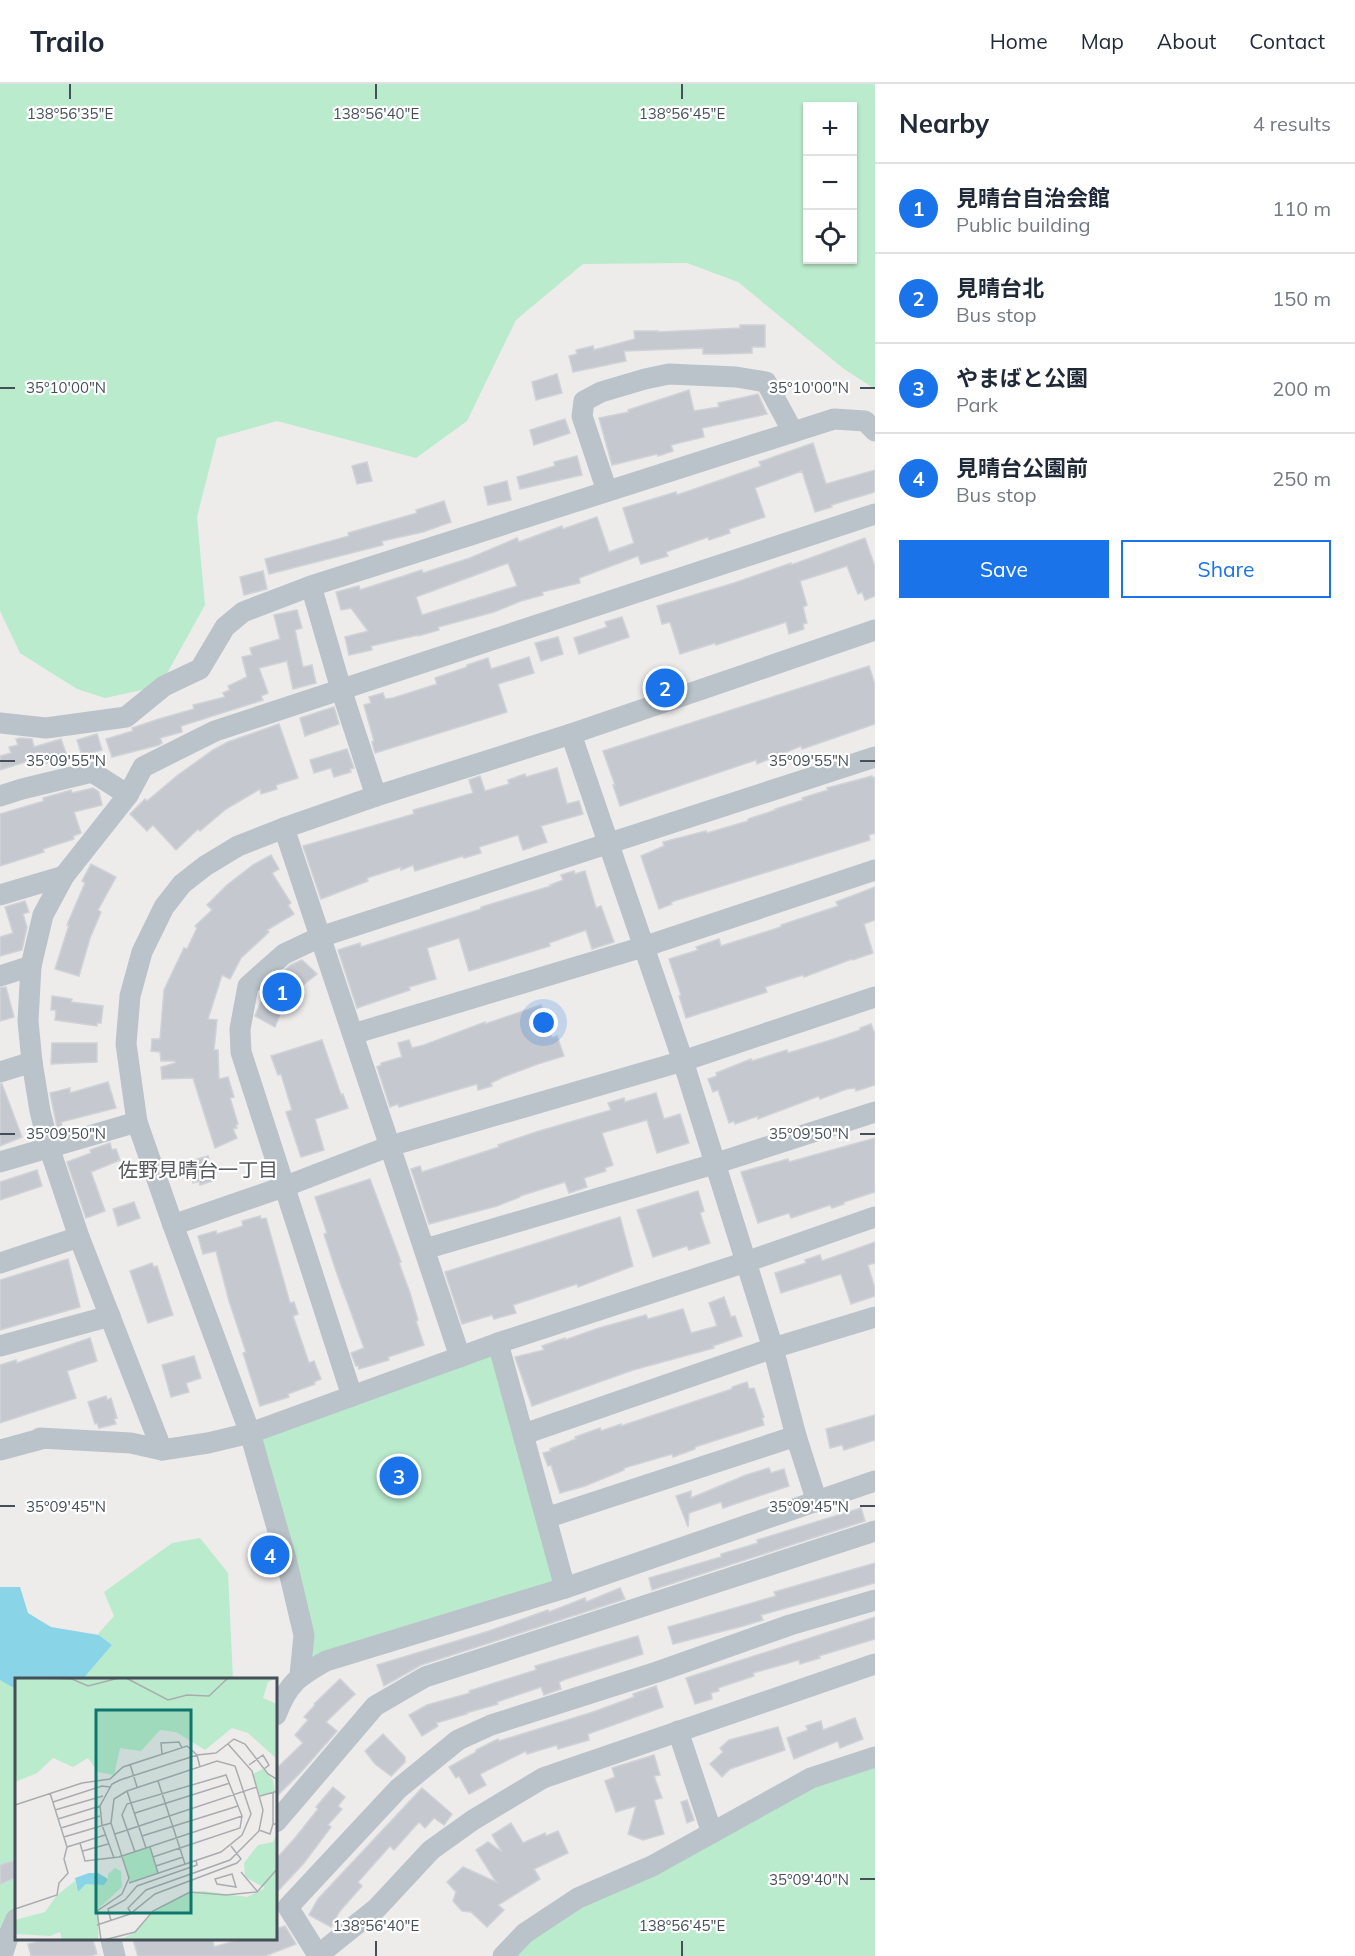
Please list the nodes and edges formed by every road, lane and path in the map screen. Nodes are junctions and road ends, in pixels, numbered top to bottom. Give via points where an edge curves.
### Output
1 (875, 431) edge
2 (793, 432) junction
3 (607, 491) junction
4 (875, 514) edge
5 (311, 586) junction
6 (875, 630) edge
7 (341, 689) junction
8 (0, 723) edge
9 (571, 734) junction
10 (875, 757) edge
11 (128, 795) junction
12 (0, 796) edge
13 (376, 796) junction
14 (284, 828) junction
15 (607, 844) junction
16 (875, 870) edge
17 (64, 876) junction
18 (0, 894) edge
19 (320, 937) junction
20 (643, 946) junction
21 (31, 966) junction
22 (0, 976) edge
23 (875, 997) edge
24 (353, 1034) junction
25 (683, 1061) junction
26 (32, 1062) junction
27 (0, 1072) edge
28 (875, 1113) edge
29 (137, 1122) junction
30 (390, 1146) junction
31 (49, 1147) junction
32 (0, 1162) edge
33 (714, 1164) junction
34 (286, 1186) junction
35 (875, 1217) edge
36 (173, 1224) junction
37 (79, 1237) junction
38 (425, 1249) junction
39 (746, 1262) junction
40 (0, 1263) edge
41 (110, 1316) junction
42 (875, 1317) edge
43 (498, 1343) junction
44 (0, 1346) edge
45 (773, 1348) junction
46 (460, 1357) junction
47 (352, 1396) junction
48 (250, 1433) junction
49 (524, 1434) junction
50 (796, 1436) junction
51 (0, 1450) edge
52 (162, 1450) junction
53 (875, 1481) edge
54 (817, 1502) junction
55 (546, 1518) junction
56 (875, 1531) edge
57 (565, 1588) junction
58 (875, 1600) edge
59 (875, 1664) edge
60 (300, 1675) junction
61 (278, 1709) edge
62 (678, 1731) junction
63 (875, 1757) edge
64 (278, 1820) edge
65 (712, 1833) junction
66 (15, 1921) edge
67 (111, 1941) edge
68 (2, 1956) edge
69 (115, 1956) edge
70 (317, 1956) edge
71 (503, 1956) edge

1 - 2 street via 866,421 834,419
2 - 3 street
2 - 3 street via 766,382 669,374 601,392 584,401 582,416
3 - 5 street
4 - 7 street
5 - 7 street
5 - 8 street via 243,612 225,627 200,669 164,686 126,717 46,728
6 - 9 street
7 - 11 street via 205,736 143,767
7 - 13 street
9 - 13 street
9 - 15 street
10 - 15 street
11 - 12 street via 92,772
11 - 17 street
13 - 14 street
14 - 19 street
14 - 29 street via 238,846 182,884 164,907 141,952 130,996 126,1044
15 - 19 street
15 - 20 street
16 - 20 street
17 - 18 street
17 - 21 street via 43,915
19 - 24 street
19 - 34 street via 284,954 248,986 240,1029 241,1052
20 - 24 street
20 - 25 street
21 - 22 street
21 - 26 street via 28,1022
23 - 25 street
24 - 30 street
25 - 30 street
25 - 33 street
26 - 27 street
26 - 31 street
28 - 33 street
29 - 31 street
29 - 36 street
30 - 34 street
30 - 38 street
31 - 32 street
31 - 37 street
33 - 38 street
33 - 39 street
34 - 36 street
34 - 47 street
35 - 39 street
36 - 48 street
37 - 40 street
37 - 41 street
38 - 46 street
39 - 43 street
39 - 45 street
41 - 44 street
41 - 52 street
42 - 45 street
43 - 46 street
43 - 49 street
45 - 49 street
45 - 50 street
46 - 47 street
47 - 48 street
48 - 52 street
48 - 60 street via 304,1635
49 - 55 street
50 - 54 street
50 - 55 street
51 - 52 street via 40,1438 131,1443
53 - 54 street
54 - 57 street
55 - 57 street
56 - 64 street via 425,1677 375,1706
57 - 60 street via 326,1661
58 - 70 street via 491,1725 458,1740 398,1789 288,1907
59 - 62 street
60 - 61 street via 283,1695
62 - 65 street
62 - 70 street via 543,1778 473,1820 431,1850 377,1908
63 - 65 street via 811,1778
65 - 71 street via 652,1866 578,1898 525,1933
66 - 68 street
67 - 69 street

